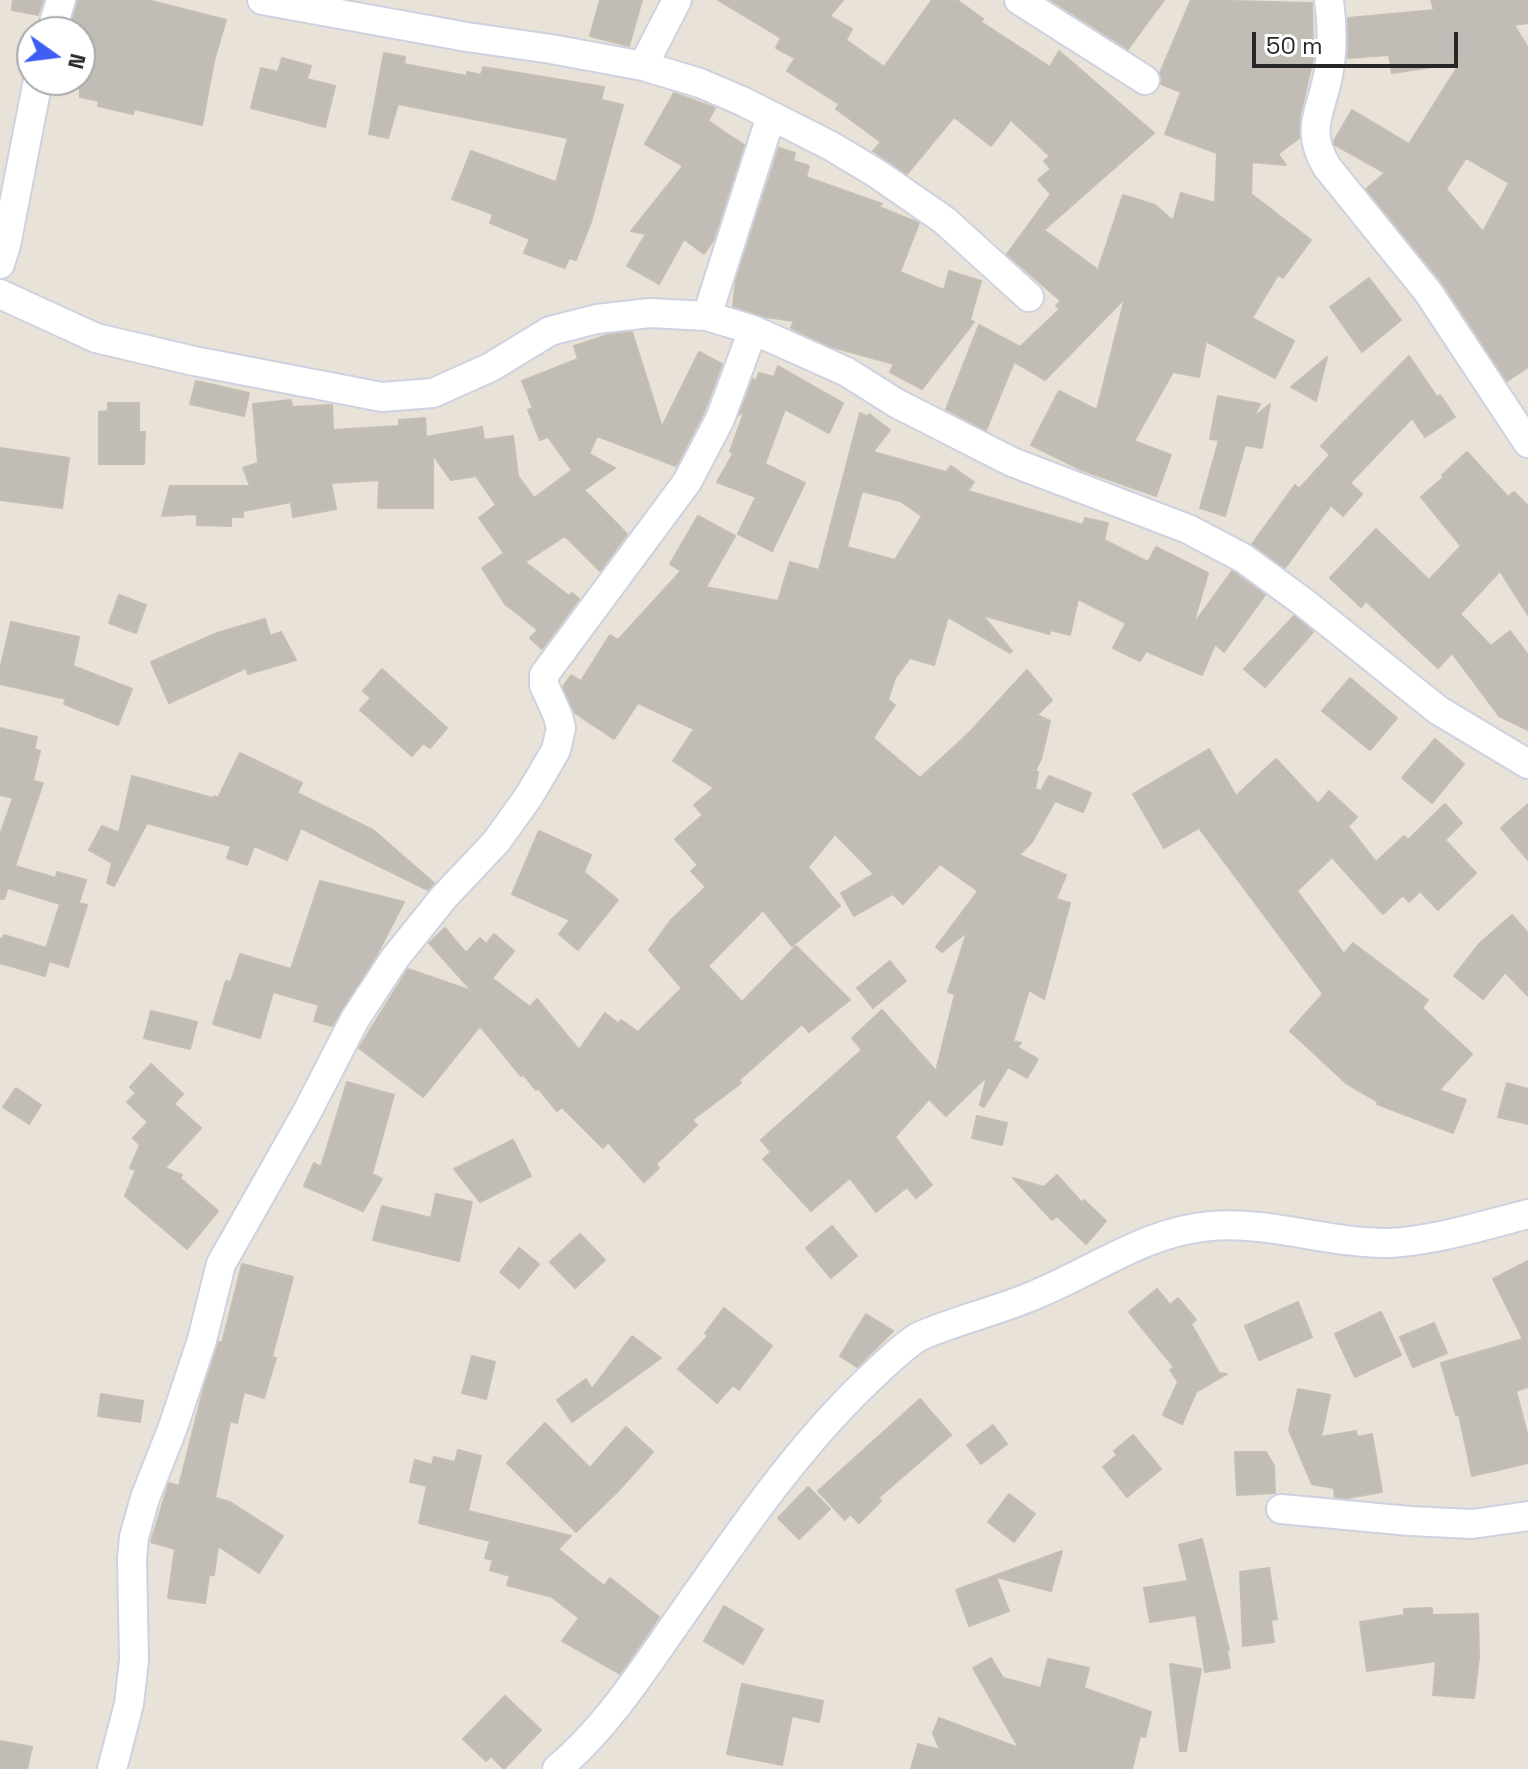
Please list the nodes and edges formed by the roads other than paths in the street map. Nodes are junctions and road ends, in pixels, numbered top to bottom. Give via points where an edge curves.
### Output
1 (262, 0) edge
2 (677, 0) edge
3 (1019, 0) edge
4 (1329, 0) edge
5 (643, 66) junction
6 (1145, 80) dead end
7 (35, 96) edge
8 (771, 116) junction
9 (0, 264) edge
10 (0, 294) edge
11 (1029, 297) dead end
12 (707, 316) junction
13 (753, 330) junction
14 (1528, 443) edge
15 (1528, 764) edge
16 (1528, 1214) edge
17 (1281, 1509) dead end
18 (1528, 1516) edge
19 (112, 1769) edge
20 (557, 1769) edge

1 - 5 street
2 - 5 street
3 - 6 street
4 - 14 street via 1329,71 1318,113 1317,149 1428,292
5 - 8 street via 700,83
7 - 9 street
8 - 11 street via 831,146 944,220
8 - 12 street
10 - 12 street via 96,338 382,397 433,393 491,367 550,331 597,319 650,313
12 - 13 street
13 - 15 street via 847,372 1012,462 1188,529 1243,558 1438,710
13 - 19 street via 720,419 687,482 544,675 561,728 556,750 496,842 395,958 355,1019 221,1264 202,1340 134,1537 132,1675
16 - 20 street via 1387,1243 1263,1226 1210,1226 1151,1239 1038,1294 918,1337 827,1421 758,1507 616,1708 586,1745
17 - 18 street via 1472,1524

